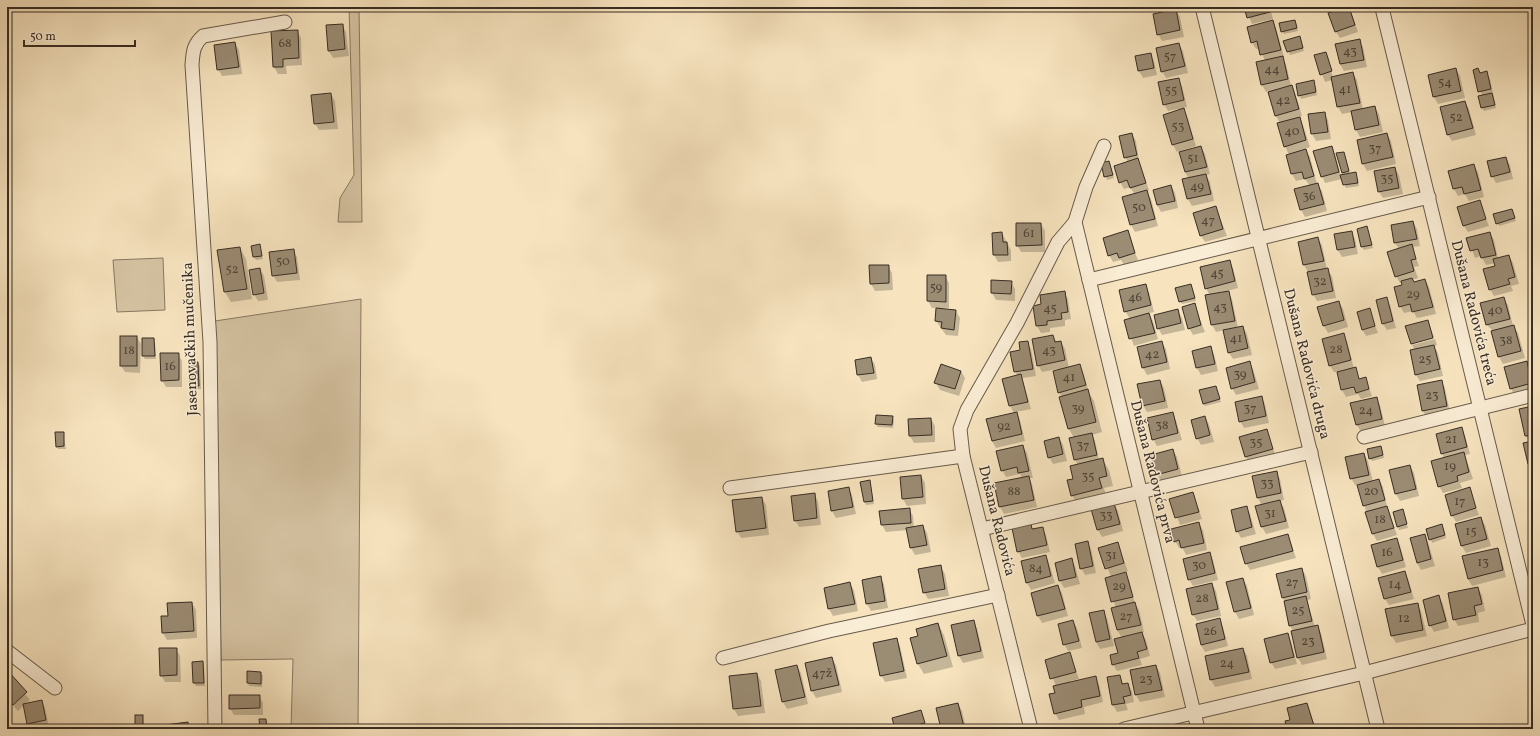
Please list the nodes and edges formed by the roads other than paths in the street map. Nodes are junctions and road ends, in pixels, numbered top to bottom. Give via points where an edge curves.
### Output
1 (1202, 7) edge
2 (1382, 8) edge
3 (285, 22) dead end
4 (1104, 146) dead end
5 (1429, 197) junction
6 (1075, 222) junction
7 (1259, 238) junction
8 (1089, 280) junction
9 (1533, 395) edge
10 (1480, 408) junction
11 (1364, 437) dead end
12 (1311, 452) junction
13 (963, 456) junction
14 (730, 488) dead end
15 (1141, 493) junction
16 (982, 529) junction
17 (998, 595) junction
18 (1533, 625) edge
19 (1533, 629) edge
20 (7, 651) edge
21 (724, 658) dead end
22 (1364, 673) junction
23 (55, 688) dead end
24 (1194, 713) junction
25 (215, 729) edge
26 (1031, 729) edge
27 (1124, 729) edge
28 (1198, 729) edge
29 (1378, 729) edge

1 - 7 street, Dušana Radovića druga
2 - 5 street, Dušana Radovića treća
3 - 25 street, Jasenovačkih mučenika via 203,36 194,48 192,65 210,342
4 - 6 street via 1086,186
5 - 7 street
5 - 10 street, Dušana Radovića treća
6 - 8 street, Dušana Radovića prva
6 - 13 street via 1058,242 1017,323 967,410 960,429
7 - 8 street
7 - 12 street, Dušana Radovića druga
8 - 15 street, Dušana Radovića prva
9 - 10 street
10 - 11 street
10 - 18 street, Dušana Radovića treća
12 - 15 street
12 - 22 street, Dušana Radovića druga
13 - 14 street, Dušana Radovića
13 - 16 street, Dušana Radovića
15 - 16 street
15 - 24 street, Dušana Radovića prva
16 - 17 street, Dušana Radovića
17 - 21 street via 829,631
17 - 26 street, Dušana Radovića
19 - 22 street
20 - 23 street
22 - 24 street
22 - 29 street, Dušana Radovića druga
24 - 27 street
24 - 28 street, Dušana Radovića prva

